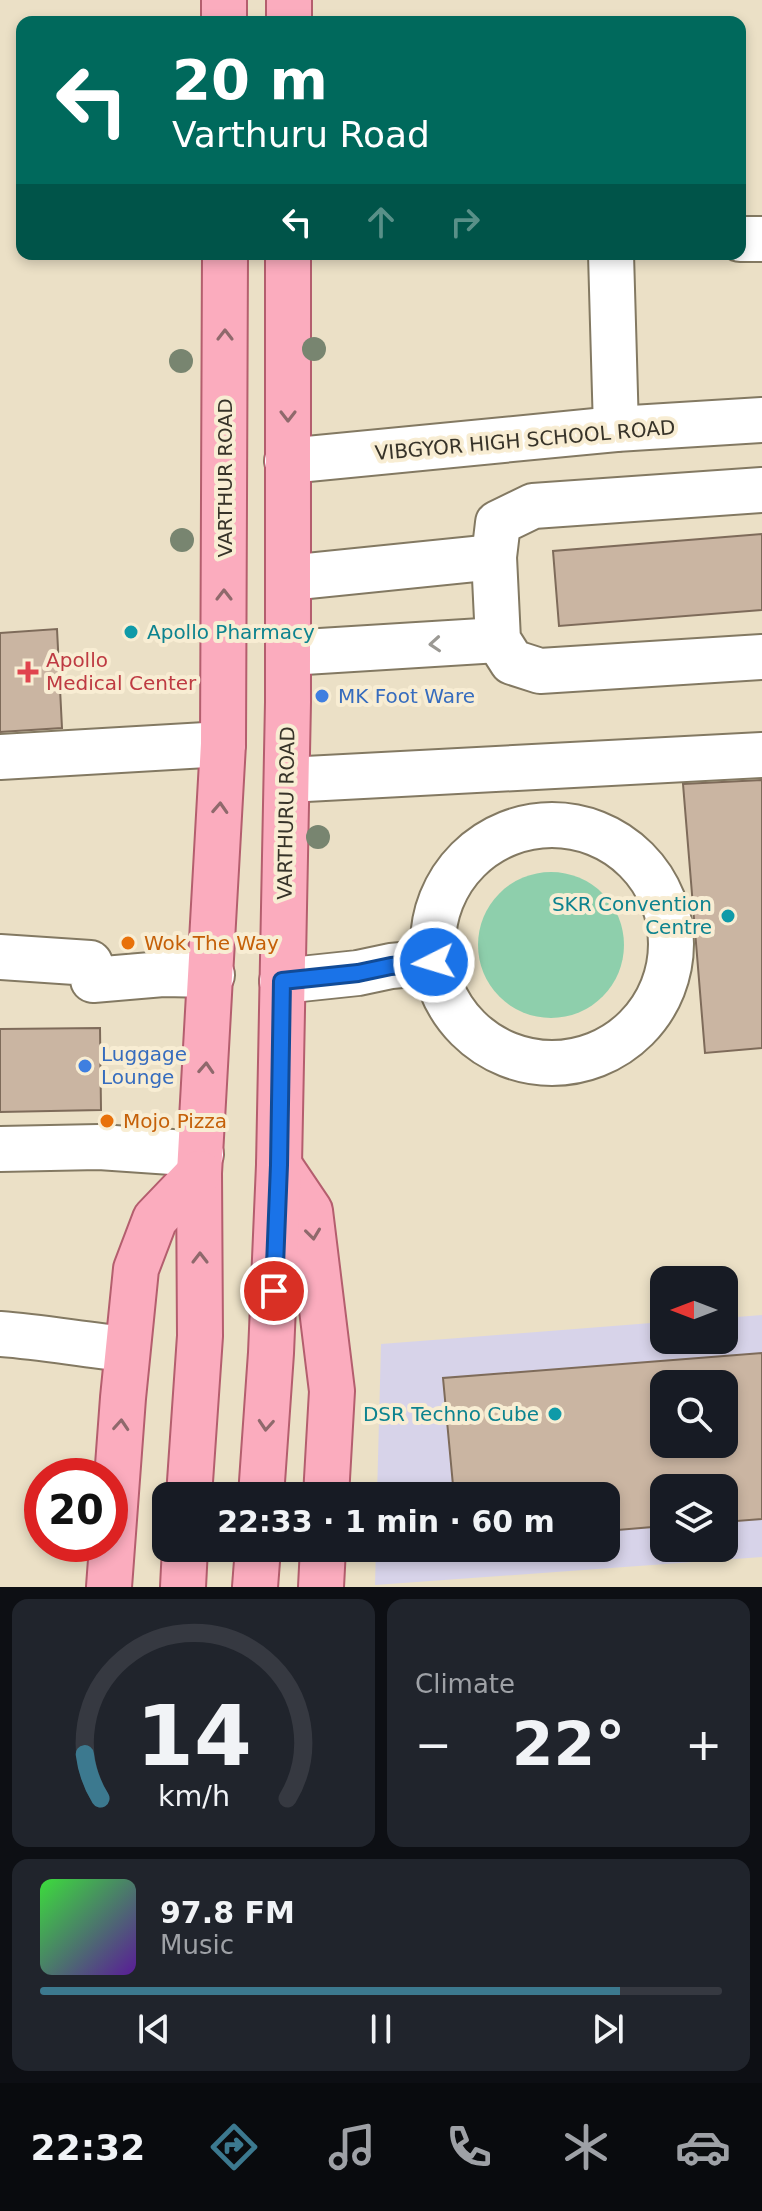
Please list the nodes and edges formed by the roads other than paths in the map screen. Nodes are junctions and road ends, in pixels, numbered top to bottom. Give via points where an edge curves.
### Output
1 (225, 260) edge
2 (288, 260) edge
3 (611, 260) edge
4 (762, 420) edge
5 (616, 429) junction
6 (287, 461) junction
7 (762, 490) edge
8 (494, 557) junction
9 (288, 578) junction
10 (498, 640) junction
11 (288, 653) junction
12 (762, 657) edge
13 (223, 744) junction
14 (762, 755) edge
15 (0, 757) edge
16 (287, 780) junction
17 (0, 957) edge
18 (434, 962) junction
19 (212, 975) junction
20 (282, 981) junction
21 (0, 1149) edge
22 (200, 1164) junction
23 (279, 1165) junction
24 (0, 1334) edge
25 (127, 1349) junction
26 (190, 1482) edge
27 (262, 1482) edge
28 (327, 1482) edge
29 (184, 1562) edge
30 (257, 1562) edge
31 (322, 1562) edge
32 (109, 1587) edge
33 (183, 1587) edge
34 (255, 1587) edge
35 (321, 1587) edge

13 -> 1 main road, VARTHUR ROAD
2 -> 6 main road
3 - 5 street
4 - 5 street, VIBGYOR HIGH SCHOOL ROAD
5 - 6 street, VIBGYOR HIGH SCHOOL ROAD
6 - 9 main road, VARTHURU ROAD
7 - 8 street via 533,506 498,523
8 - 9 street
8 - 10 street
9 - 11 main road, VARTHURU ROAD
10 -> 11 street
10 - 12 street via 512,662 540,671
11 - 16 main road, VARTHURU ROAD
13 - 15 street
19 -> 13 main road
14 - 16 street
16 - 20 main road, VARTHURU ROAD
17 - 19 street via 90,963 93,980
18 - 18 street via 435,921 450,882 477,851 513,830 553,823 594,831 629,852 656,884 670,923 671,960 659,997 638,1028 608,1050 572,1062 534,1062 498,1051 468,1029 446,998
18 - 20 street
22 -> 19 main road
20 - 23 main road, VARTHURU ROAD
21 - 22 street via 99,1147
22 - 25 main road via 155,1219 136,1269
26 -> 22 main road via 200,1336
23 -> 27 main road, VARTHURU ROAD
23 -> 28 main road via 310,1211 332,1391
24 - 25 street
32 -> 25 main road
29 - 33 main road
30 - 34 main road
31 - 35 main road

